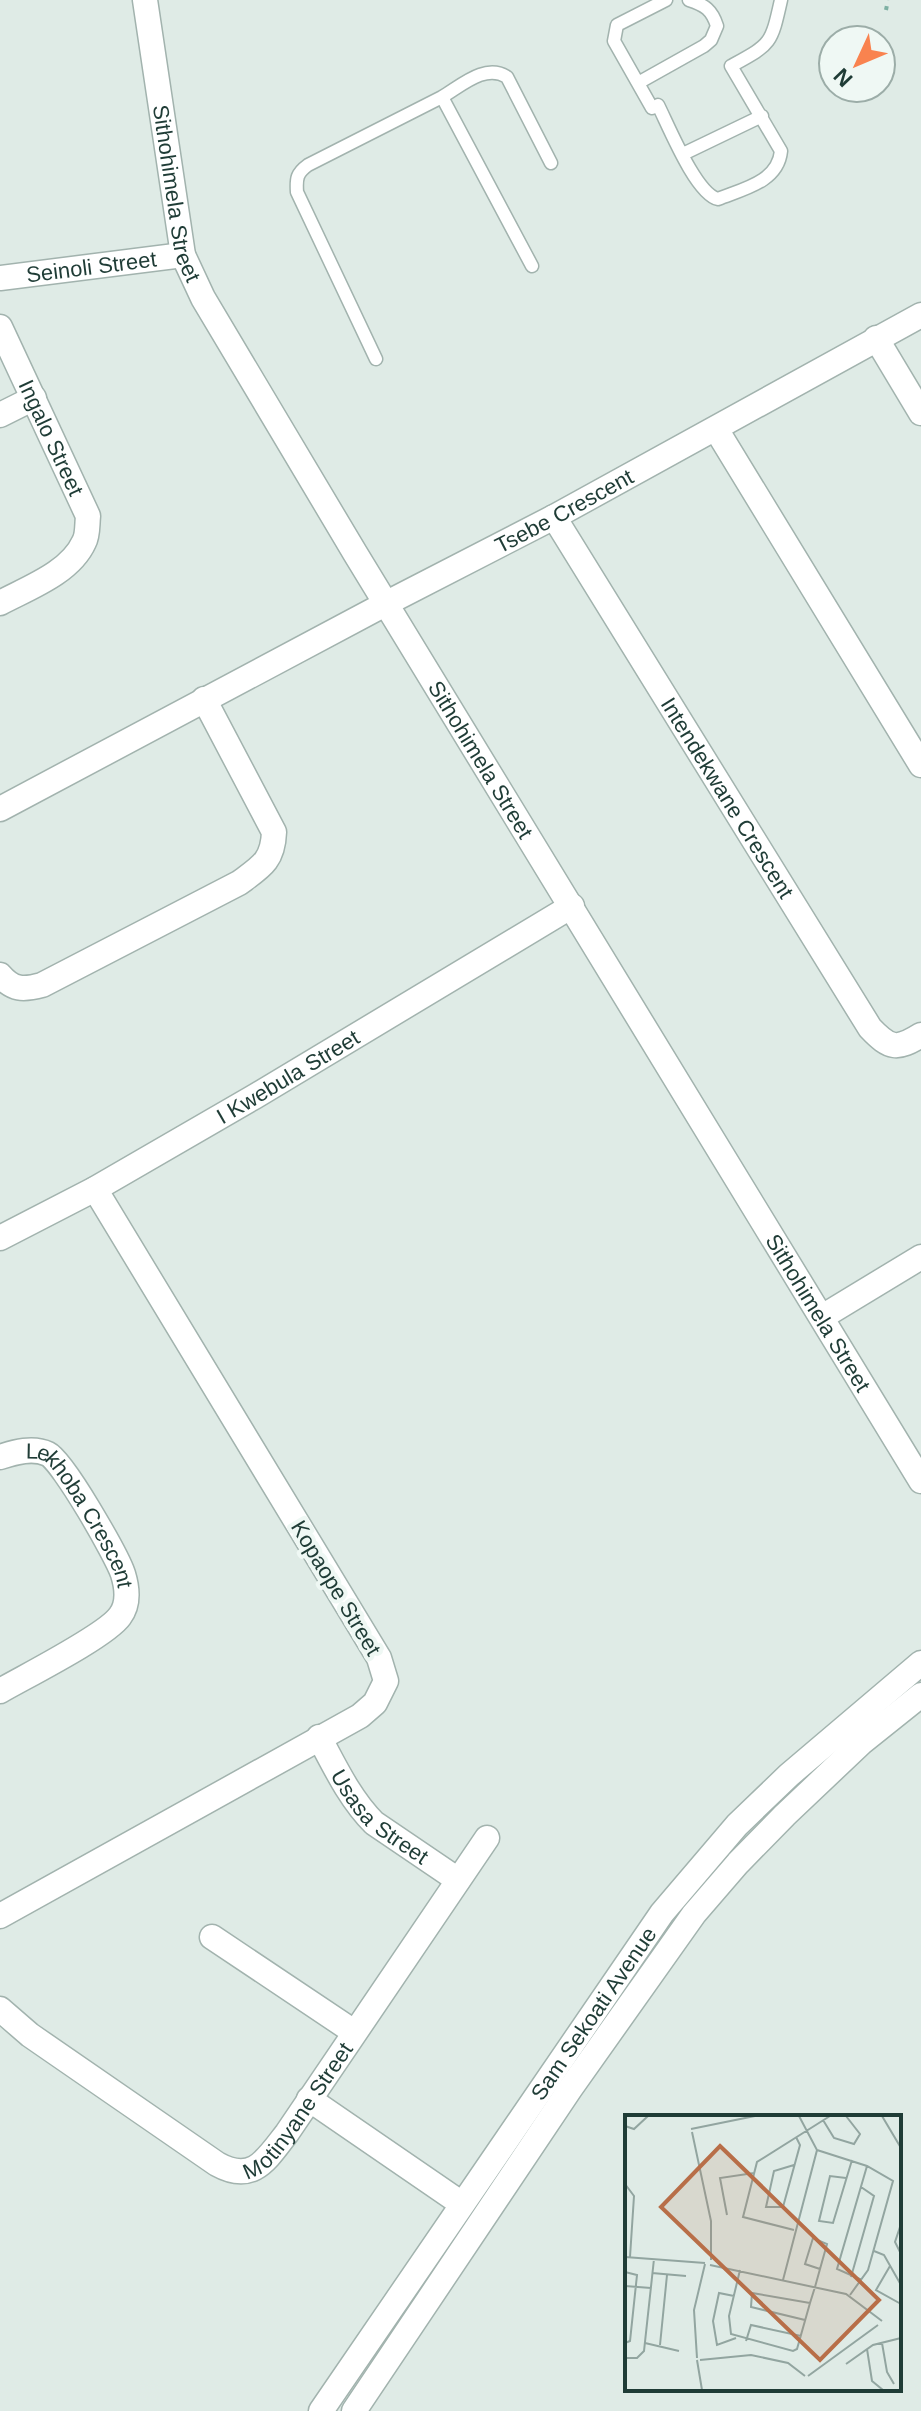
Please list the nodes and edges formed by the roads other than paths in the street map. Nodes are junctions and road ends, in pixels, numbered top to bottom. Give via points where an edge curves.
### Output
1 (145, 0) edge
2 (666, 0) edge
3 (689, 0) edge
4 (781, 0) edge
5 (638, 83) junction
6 (442, 97) junction
7 (762, 116) junction
8 (683, 154) junction
9 (551, 163) dead end
10 (183, 255) junction
11 (532, 266) dead end
12 (0, 278) edge
13 (921, 315) edge
14 (0, 327) edge
15 (876, 338) junction
16 (376, 359) dead end
17 (34, 398) junction
18 (921, 413) edge
19 (0, 415) edge
20 (716, 429) junction
21 (554, 517) junction
22 (0, 603) edge
23 (387, 603) junction
24 (204, 699) junction
25 (921, 765) edge
26 (0, 809) edge
27 (572, 906) junction
28 (0, 975) edge
29 (921, 1035) edge
30 (95, 1189) junction
31 (0, 1238) edge
32 (921, 1257) edge
33 (822, 1317) junction
34 (0, 1457) edge
35 (921, 1481) edge
36 (921, 1663) edge
37 (0, 1691) edge
38 (921, 1695) edge
39 (319, 1737) junction
40 (487, 1838) dead end
41 (458, 1880) junction
42 (0, 1916) edge
43 (212, 1937) dead end
44 (0, 2009) edge
45 (354, 2032) junction
46 (309, 2099) junction
47 (462, 2204) junction
48 (321, 2411) edge
49 (354, 2411) edge

1 - 10 street, Sithohimela Street
2 - 5 lane via 617,25 614,41
3 - 5 lane via 709,8 714,17 717,26 711,40
4 - 7 lane via 772,37 731,66
5 - 8 lane
6 - 9 lane via 489,71 507,77
6 - 11 lane
6 - 16 lane via 308,165 296,179 303,209
7 - 8 lane
7 - 8 lane via 781,151 780,162 762,181 712,198
10 - 12 street, Seinoli Street
10 - 23 street, Sithohimela Street via 222,333
13 - 15 street, Tsebe Crescent
14 - 17 street, Ingalo Street
15 - 18 street
15 - 20 street, Tsebe Crescent
17 - 19 street
17 - 22 street, Ingalo Street via 88,516 85,541 71,561
20 - 21 street, Tsebe Crescent
20 - 25 street
21 - 23 street, Tsebe Crescent
21 - 29 street, Intendekwane Crescent via 870,1028 892,1045 903,1046
23 - 24 street, Tsebe Crescent
23 - 27 street, Sithohimela Street
24 - 26 street, Tsebe Crescent
24 - 28 street via 274,832 274,851 239,883 42,985 25,990
27 - 30 street, I Kwebula Street
27 - 33 street, Sithohimela Street
30 - 31 street, I Kwebula Street
30 - 39 street, Kopaope Street via 379,1658 386,1681 375,1703
32 - 33 street
33 - 35 street, Sithohimela Street
34 - 37 street, Lekhoba Crescent via 33,1450 49,1454 64,1468 123,1572 128,1594 121,1615 102,1632
36 - 47 street, Sam Sekoati Avenue via 789,1775 698,1868
38 - 49 street, Sam Sekoati Avenue via 796,1804 694,1914
39 - 41 street, Usasa Street via 365,1814
39 - 42 street, Kopaope Street
40 - 41 street, Motinyane Street
41 - 45 street, Motinyane Street
43 - 45 street
44 - 46 street, Motinyane Street via 229,2171 251,2171 264,2162
45 - 46 street, Motinyane Street
46 - 47 street
47 - 48 street, Sam Sekoati Avenue

